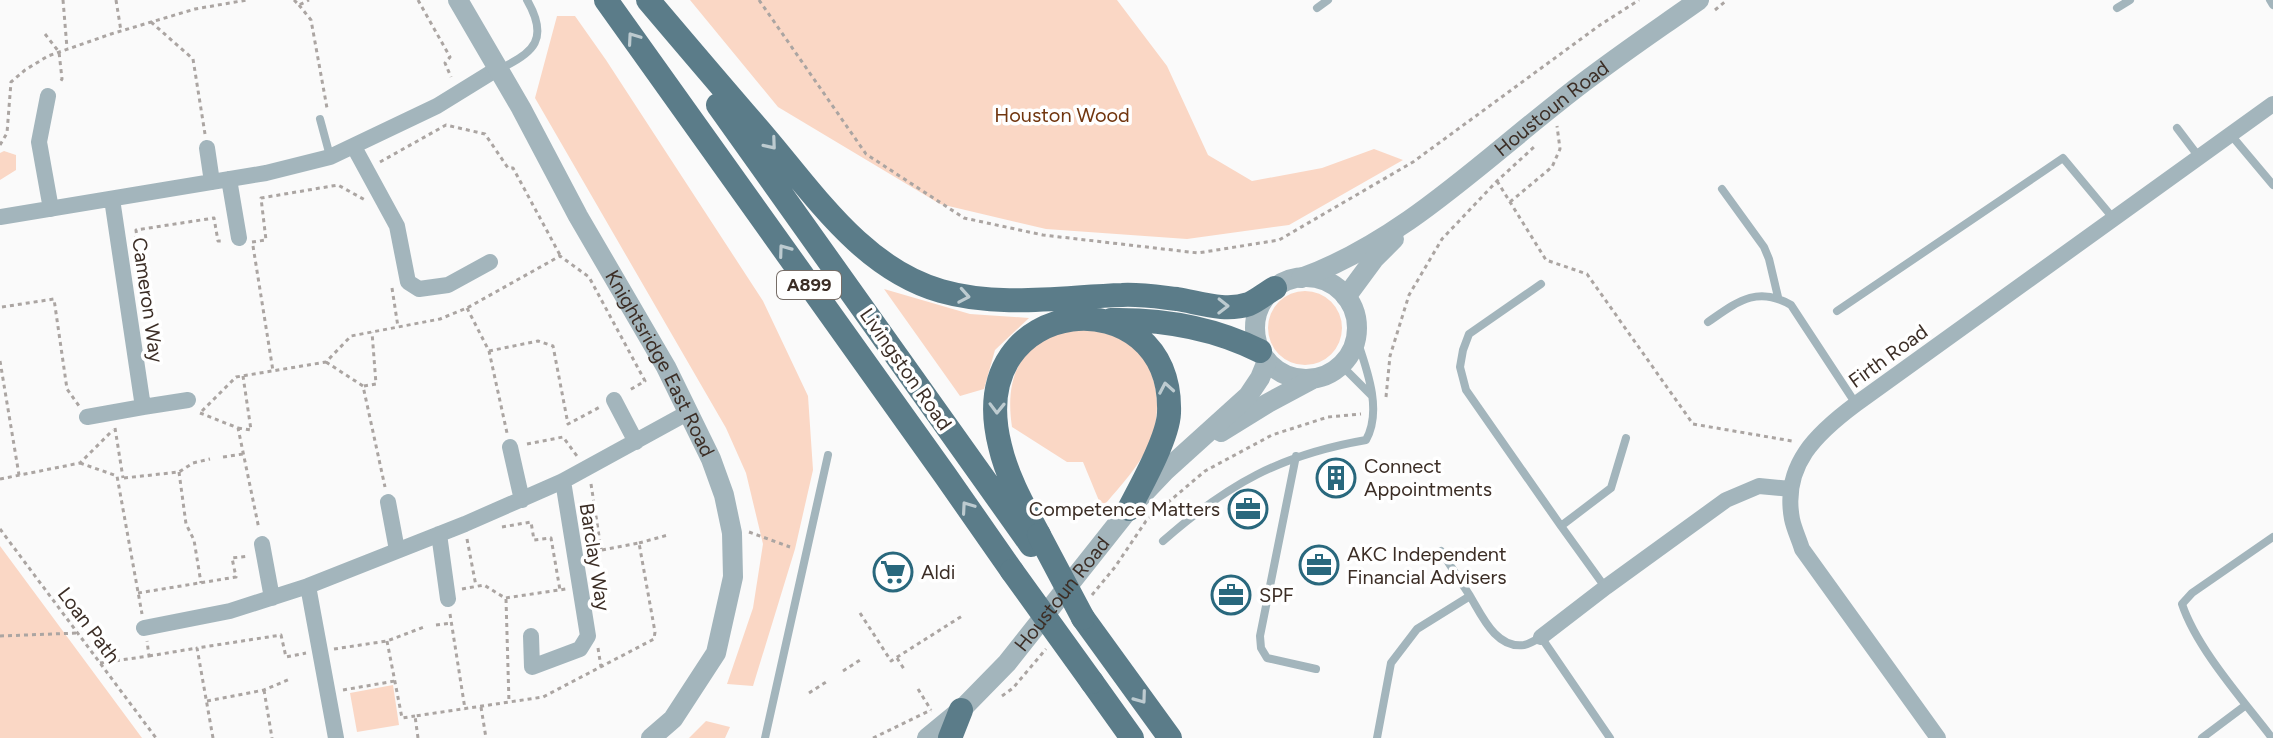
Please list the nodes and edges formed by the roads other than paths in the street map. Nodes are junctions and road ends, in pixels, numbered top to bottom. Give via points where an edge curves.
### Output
1 (458, 0) edge
2 (527, 0) edge
3 (606, 0) edge
4 (645, 0) edge
5 (1328, 0) edge
6 (1699, 0) edge
7 (2130, 0) edge
8 (1317, 8) dead end
9 (2117, 8) dead end
10 (497, 69) junction
11 (48, 96) road end
12 (2273, 104) edge
13 (320, 119) road end
14 (2177, 128) dead end
15 (2231, 135) junction
16 (354, 147) junction
17 (207, 148) road end
18 (330, 157) junction
19 (2199, 157) junction
20 (229, 179) junction
21 (212, 182) junction
22 (2273, 185) edge
23 (1722, 189) dead end
24 (112, 199) junction
25 (51, 209) junction
26 (0, 217) edge
27 (2114, 219) junction
28 (1406, 223) junction
29 (239, 238) road end
30 (490, 262) dead end
31 (1301, 278) junction
32 (1541, 284) dead end
33 (1275, 288) junction
34 (1346, 297) junction
35 (1778, 297) junction
36 (1837, 311) dead end
37 (1105, 321) junction
38 (1708, 322) dead end
39 (1356, 337) junction
40 (1263, 356) junction
41 (1341, 365) junction
42 (1315, 378) junction
43 (1373, 396) junction
44 (188, 400) dead end
45 (614, 400) road end
46 (1856, 404) junction
47 (143, 407) junction
48 (689, 412) junction
49 (87, 417) road end
50 (1626, 438) dead end
51 (636, 442) junction
52 (510, 447) road end
53 (1192, 447) junction
54 (828, 455) dead end
55 (1296, 456) junction
56 (563, 481) junction
57 (1791, 489) junction
58 (522, 500) junction
59 (388, 502) road end
60 (1129, 509) junction
61 (1561, 526) junction
62 (439, 534) junction
63 (2273, 537) edge
64 (1035, 540) junction
65 (1163, 541) dead end
66 (262, 544) road end
67 (397, 550) junction
68 (1441, 551) dead end
69 (308, 586) junction
70 (1606, 587) junction
71 (447, 595) road end
72 (1470, 596) junction
73 (272, 598) junction
74 (144, 628) road end
75 (531, 636) dead end
76 (1541, 637) junction
77 (1316, 669) dead end
78 (1094, 685) junction
79 (2246, 705) junction
80 (950, 707) junction
81 (336, 738) edge
82 (651, 738) edge
83 (765, 738) edge
84 (927, 738) edge
85 (950, 738) edge
86 (1111, 738) edge
87 (1132, 738) edge
88 (1170, 738) edge
89 (1377, 738) edge
90 (1610, 738) edge
91 (1938, 738) edge
92 (2202, 738) edge
93 (2272, 738) edge

1 - 10 street, Knightsridge East Road
2 - 10 lane via 536,16 533,46 522,58
78 -> 3 main road, Livingston Road / A899, bridge
4 -> 33 main road via 814,197 869,252 919,284 984,299 1124,295 1232,308
4 - 64 main road, Livingston Road / A899
5 - 8 lane
6 - 28 street, Houstoun Road via 1568,94
7 - 9 lane
10 - 16 street
10 - 48 street, Knightsridge East Road
11 - 25 street via 39,142
12 - 15 street, Firth Road
13 - 18 lane
14 - 19 lane
15 - 19 street, Firth Road
15 - 22 lane
16 - 18 street
16 - 30 street via 397,226 408,282 419,289 448,285
17 - 21 street
18 - 20 street
19 - 27 street, Firth Road
20 - 21 street
20 - 29 street
21 - 24 street
23 - 35 lane via 1764,247
24 - 25 street
24 - 47 street, Cameron Way
25 - 26 street
27 - 36 lane via 2063,158
27 - 46 street, Firth Road
28 - 31 street, Houstoun Road
28 - 34 street, Houstoun Road
31 - 33 street
31 - 34 street via 1326,282
32 - 61 lane via 1469,334 1460,367 1466,390
33 - 40 street via 1258,310 1255,324
34 - 39 street via 1355,316
35 - 38 lane via 1743,298
35 - 46 lane via 1791,305
37 - 40 main road via 1171,323 1221,334
60 -> 37 main road via 1169,418 1169,393 1163,370 1146,346 1131,331
37 -> 64 main road via 1052,322 1011,353 1002,370 996,408 999,445
39 - 41 street
39 - 43 lane
40 - 42 street via 1288,376
40 - 53 street, Houstoun Road via 1260,378 1248,396
41 - 42 street
41 - 43 lane
42 - 53 street, Houstoun Road
43 - 55 lane via 1366,440
44 - 47 street
45 - 51 street
46 - 57 street, Firth Road via 1810,444
47 - 49 street
48 - 51 street, Barclay Way
48 - 82 street, Knightsridge East Road via 724,495 733,577 716,653 673,719
50 - 61 lane via 1611,488
51 - 56 street, Barclay Way
52 - 58 street
53 - 60 street, Houstoun Road
54 - 83 lane
55 - 65 lane via 1230,489
55 - 77 lane via 1261,648 1267,658
56 - 58 street, Barclay Way
56 - 75 street, Barclay Way via 588,636 580,649 532,667
57 - 70 street via 1759,486 1726,500
57 - 91 street, Firth Road via 1792,519 1802,549
58 - 62 street, Barclay Way
59 - 67 street
60 - 80 street, Houstoun Road via 1007,663
61 - 70 lane
62 - 67 street, Barclay Way
62 - 71 street
63 - 79 lane via 2182,604 2188,624
64 -> 88 main road, bridge
66 - 73 street
67 - 69 street, Barclay Way
68 - 72 lane
69 - 73 street, Barclay Way
69 - 81 street
70 - 76 street
72 - 76 lane via 1489,628 1507,644 1525,645
72 - 89 lane via 1417,629 1391,663
73 - 74 street, Barclay Way
76 - 90 lane
78 - 86 main road
78 - 87 main road, Livingston Road / A899
79 - 92 lane
79 - 93 lane
80 - 84 street, Houstoun Road
80 - 85 main road

